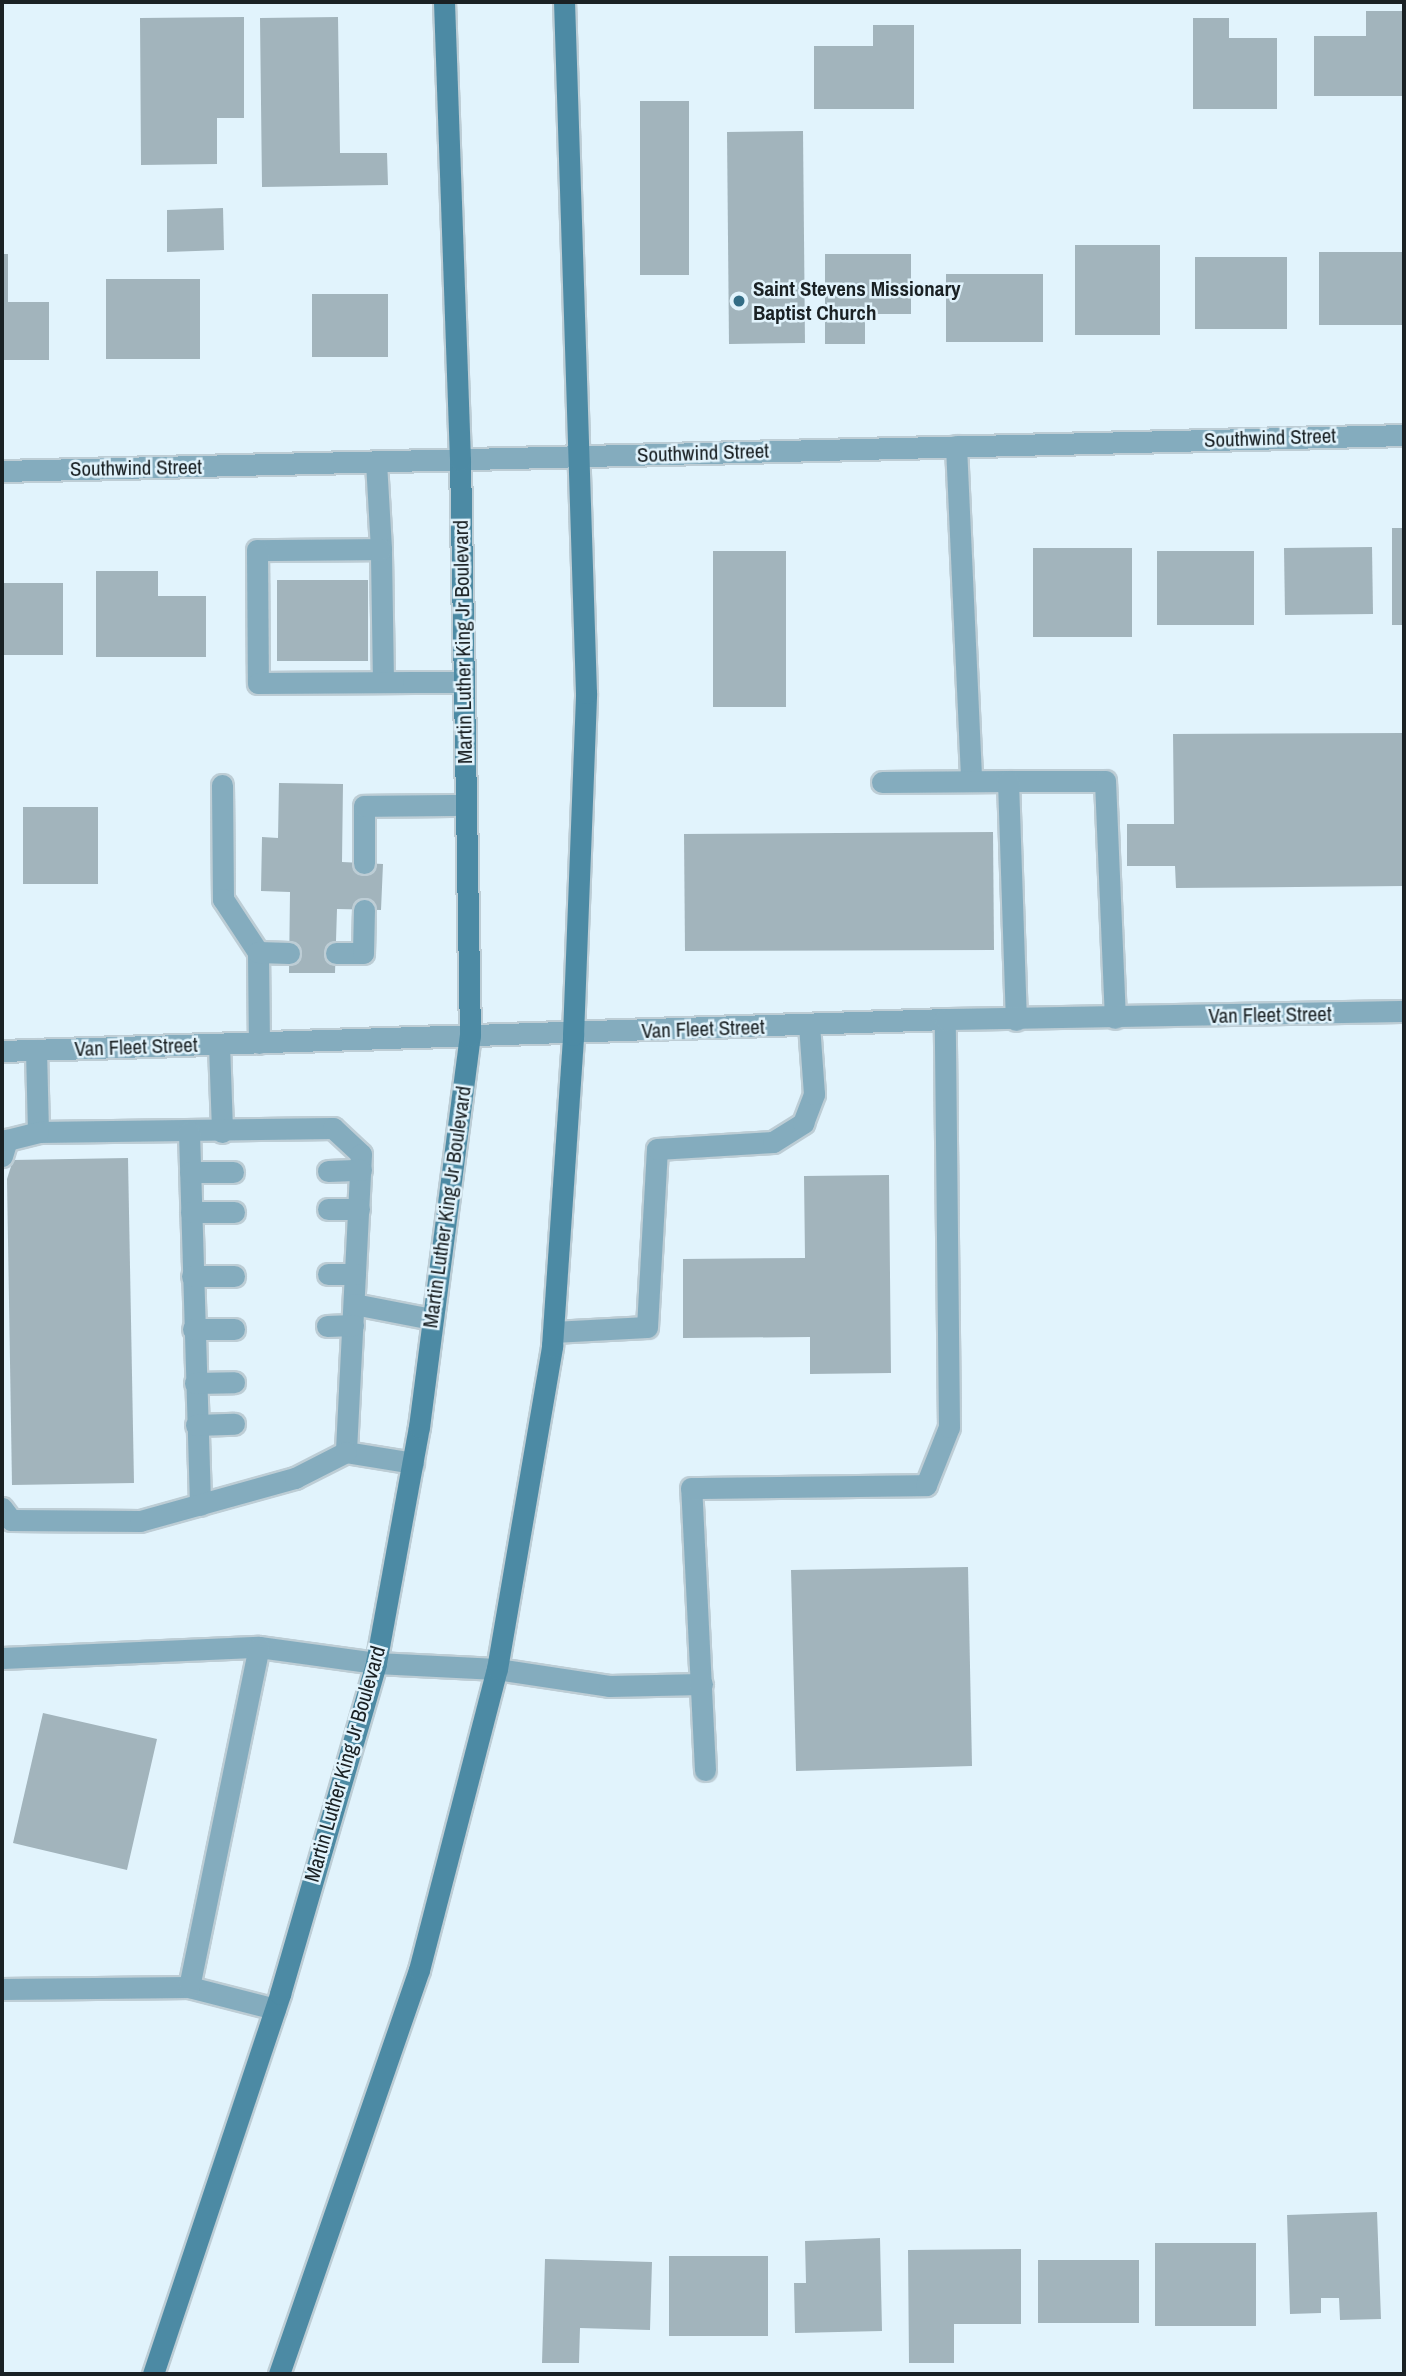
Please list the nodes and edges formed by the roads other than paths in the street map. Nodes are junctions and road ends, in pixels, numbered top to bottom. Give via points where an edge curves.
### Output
1 (444, 2) edge
2 (564, 2) edge
3 (1404, 435) edge
4 (956, 446) junction
5 (576, 456) junction
6 (460, 460) junction
7 (376, 462) junction
8 (2, 471) edge
9 (381, 549) junction
10 (383, 682) junction
11 (464, 682) junction
12 (971, 781) junction
13 (1008, 781) junction
14 (882, 782) dead end
15 (222, 785) dead end
16 (466, 805) junction
17 (364, 863) dead end
18 (364, 910) dead end
19 (258, 952) junction
20 (289, 953) dead end
21 (336, 953) dead end
22 (1404, 1012) edge
23 (1115, 1018) junction
24 (945, 1019) junction
25 (1016, 1020) junction
26 (809, 1025) junction
27 (573, 1035) junction
28 (470, 1036) junction
29 (259, 1042) junction
30 (219, 1044) junction
31 (36, 1050) junction
32 (2, 1051) edge
33 (38, 1132) junction
34 (189, 1132) junction
35 (222, 1132) junction
36 (2, 1156) edge
37 (361, 1170) junction
38 (328, 1171) dead end
39 (190, 1172) junction
40 (233, 1172) dead end
41 (328, 1209) dead end
42 (359, 1209) junction
43 (191, 1212) junction
44 (234, 1212) dead end
45 (328, 1274) dead end
46 (355, 1274) junction
47 (192, 1276) junction
48 (234, 1276) dead end
49 (353, 1314) junction
50 (432, 1319) junction
51 (327, 1326) dead end
52 (234, 1328) dead end
53 (193, 1329) junction
54 (553, 1332) junction
55 (234, 1382) dead end
56 (195, 1383) junction
57 (234, 1424) dead end
58 (196, 1425) junction
59 (346, 1452) junction
60 (412, 1463) junction
61 (200, 1505) junction
62 (2, 1508) edge
63 (259, 1647) junction
64 (2, 1658) edge
65 (376, 1663) junction
66 (497, 1669) junction
67 (702, 1684) junction
68 (705, 1770) dead end
69 (189, 1987) junction
70 (2, 1989) edge
71 (275, 2009) junction
72 (153, 2374) edge
73 (279, 2374) edge

1 - 6 main road, Martin Luther King Jr Boulevard
2 - 5 main road
3 - 4 street, Southwind Street
4 - 5 street, Southwind Street
4 - 12 street
5 - 6 street, Southwind Street
5 - 27 main road via 586,693
6 - 7 street, Southwind Street
6 - 11 main road, Martin Luther King Jr Boulevard
7 - 8 street, Southwind Street
7 - 9 street
9 - 10 street
9 - 10 street via 257,551 258,683
10 - 11 street
11 - 16 main road, Martin Luther King Jr Boulevard
12 - 13 street
12 - 14 street
13 - 23 street via 1105,781
13 - 25 street
15 - 19 street via 223,899
16 - 17 street via 364,806
16 - 28 main road, Martin Luther King Jr Boulevard
18 - 21 street via 363,953
19 - 20 street
19 - 29 street
22 - 23 street, Van Fleet Street
23 - 25 street, Van Fleet Street
24 - 25 street, Van Fleet Street
24 - 26 street, Van Fleet Street
24 - 67 street via 949,1427 926,1485 691,1488
26 - 27 street, Van Fleet Street
26 - 54 street via 814,1094 803,1123 772,1142 657,1149 647,1327
27 - 28 street, Van Fleet Street
27 - 54 main road
28 - 29 street, Van Fleet Street
28 - 50 main road, Martin Luther King Jr Boulevard
29 - 30 street, Van Fleet Street
30 - 31 street, Van Fleet Street
30 - 35 street
31 - 32 street, Van Fleet Street
31 - 33 street
33 - 34 street
33 - 36 street via 7,1140
34 - 35 street
34 - 39 street
35 - 37 street via 333,1128 362,1154
37 - 38 street
37 - 42 street
39 - 40 street
39 - 43 street
41 - 42 street
42 - 46 street
43 - 44 street
43 - 47 street
45 - 46 street
46 - 49 street
47 - 48 street
47 - 53 street
49 - 50 street
49 - 51 street
49 - 59 street via 339,1379 339,1424
50 - 60 main road, Martin Luther King Jr Boulevard
52 - 53 street
53 - 56 street
54 - 66 main road
55 - 56 street
56 - 58 street
57 - 58 street
58 - 61 street
59 - 60 street
59 - 61 street via 295,1478
60 - 65 main road, Martin Luther King Jr Boulevard
61 - 62 street via 140,1521 12,1520
63 - 64 street
63 - 65 street
63 - 69 street
65 - 66 street
65 - 71 main road, Martin Luther King Jr Boulevard
66 - 67 street via 609,1686
66 - 73 main road via 419,1970
67 - 68 street
69 - 70 street
69 - 71 street
71 - 72 main road, Martin Luther King Jr Boulevard

